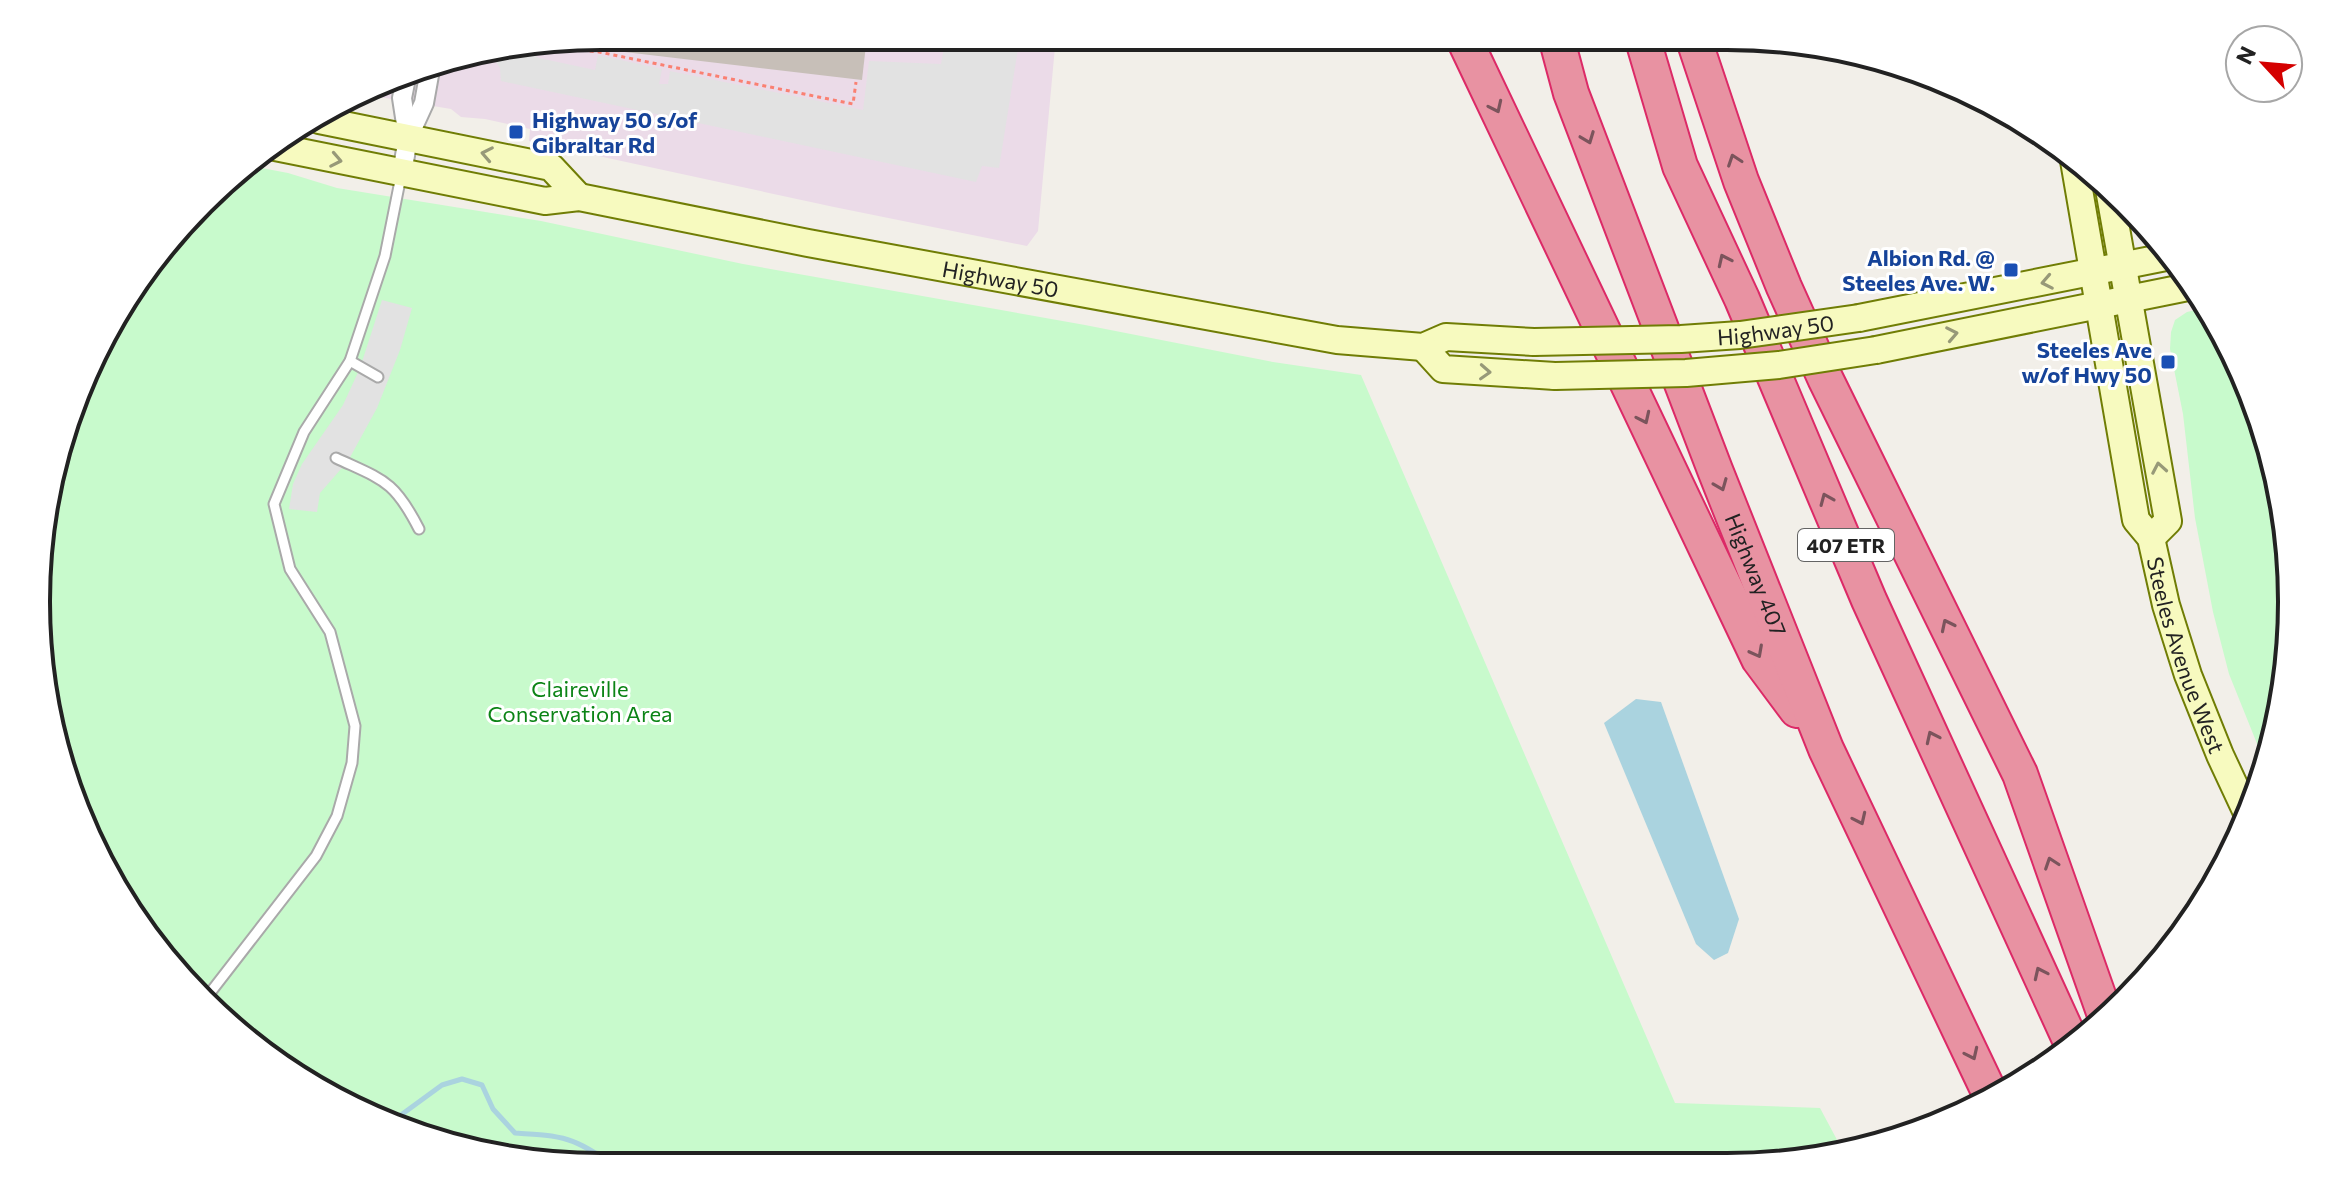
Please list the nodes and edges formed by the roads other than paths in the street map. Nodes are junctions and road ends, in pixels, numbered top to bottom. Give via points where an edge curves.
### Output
1 (1469, 50) edge
2 (1559, 50) edge
3 (1646, 50) edge
4 (1697, 50) edge
5 (429, 78) edge
6 (404, 87) edge
7 (330, 122) edge
8 (408, 138) junction
9 (286, 149) edge
10 (402, 173) junction
11 (2077, 176) edge
12 (579, 197) junction
13 (2113, 209) edge
14 (2158, 259) edge
15 (2123, 266) junction
16 (2093, 272) junction
17 (2180, 289) edge
18 (2129, 299) junction
19 (2098, 305) junction
20 (1423, 347) junction
21 (350, 361) junction
22 (378, 377) dead end
23 (336, 458) dead end
24 (419, 529) dead end
25 (2151, 538) junction
26 (1826, 749) junction
27 (2241, 800) edge
28 (212, 991) edge
29 (2101, 1005) edge
30 (2068, 1034) edge
31 (1987, 1087) edge

1 -> 26 highway via 1759,659
2 -> 26 highway, Highway 407 via 1582,122
30 -> 3 highway, 407 ETR via 1869,600 1680,166
29 -> 4 highway via 2020,774 1784,287
5 - 8 street
6 - 8 street
7 - 8 main road
8 - 10 street
12 -> 8 main road via 551,167
9 -> 10 main road, Highway 50
10 - 12 main road, Highway 50 via 545,201
10 - 21 lane via 385,256
11 - 16 main road, Steeles Avenue West
12 - 20 main road, Highway 50 via 1337,340
13 - 15 main road, Steeles Avenue West
14 - 15 main road, Highway 50
15 - 16 main road, Highway 50
15 - 18 main road, Steeles Avenue West
16 - 19 main road, Steeles Avenue West
16 -> 20 main road, Highway 50, bridge via 1859,318 1740,335 1534,342 1446,337
17 - 18 main road, Highway 50
18 - 19 main road, Highway 50
25 -> 18 main road, Steeles Avenue West via 2168,521
20 -> 19 main road, Highway 50, bridge via 1443,369 1555,376 1686,373 1876,350
19 - 25 main road, Steeles Avenue West via 2136,520
21 - 22 lane
21 - 28 lane via 304,432 274,504 290,569 330,632 355,726 352,763 337,816 316,856
23 - 24 lane via 392,486
25 - 27 main road, Steeles Avenue West via 2188,675
26 -> 31 highway, Highway 407

